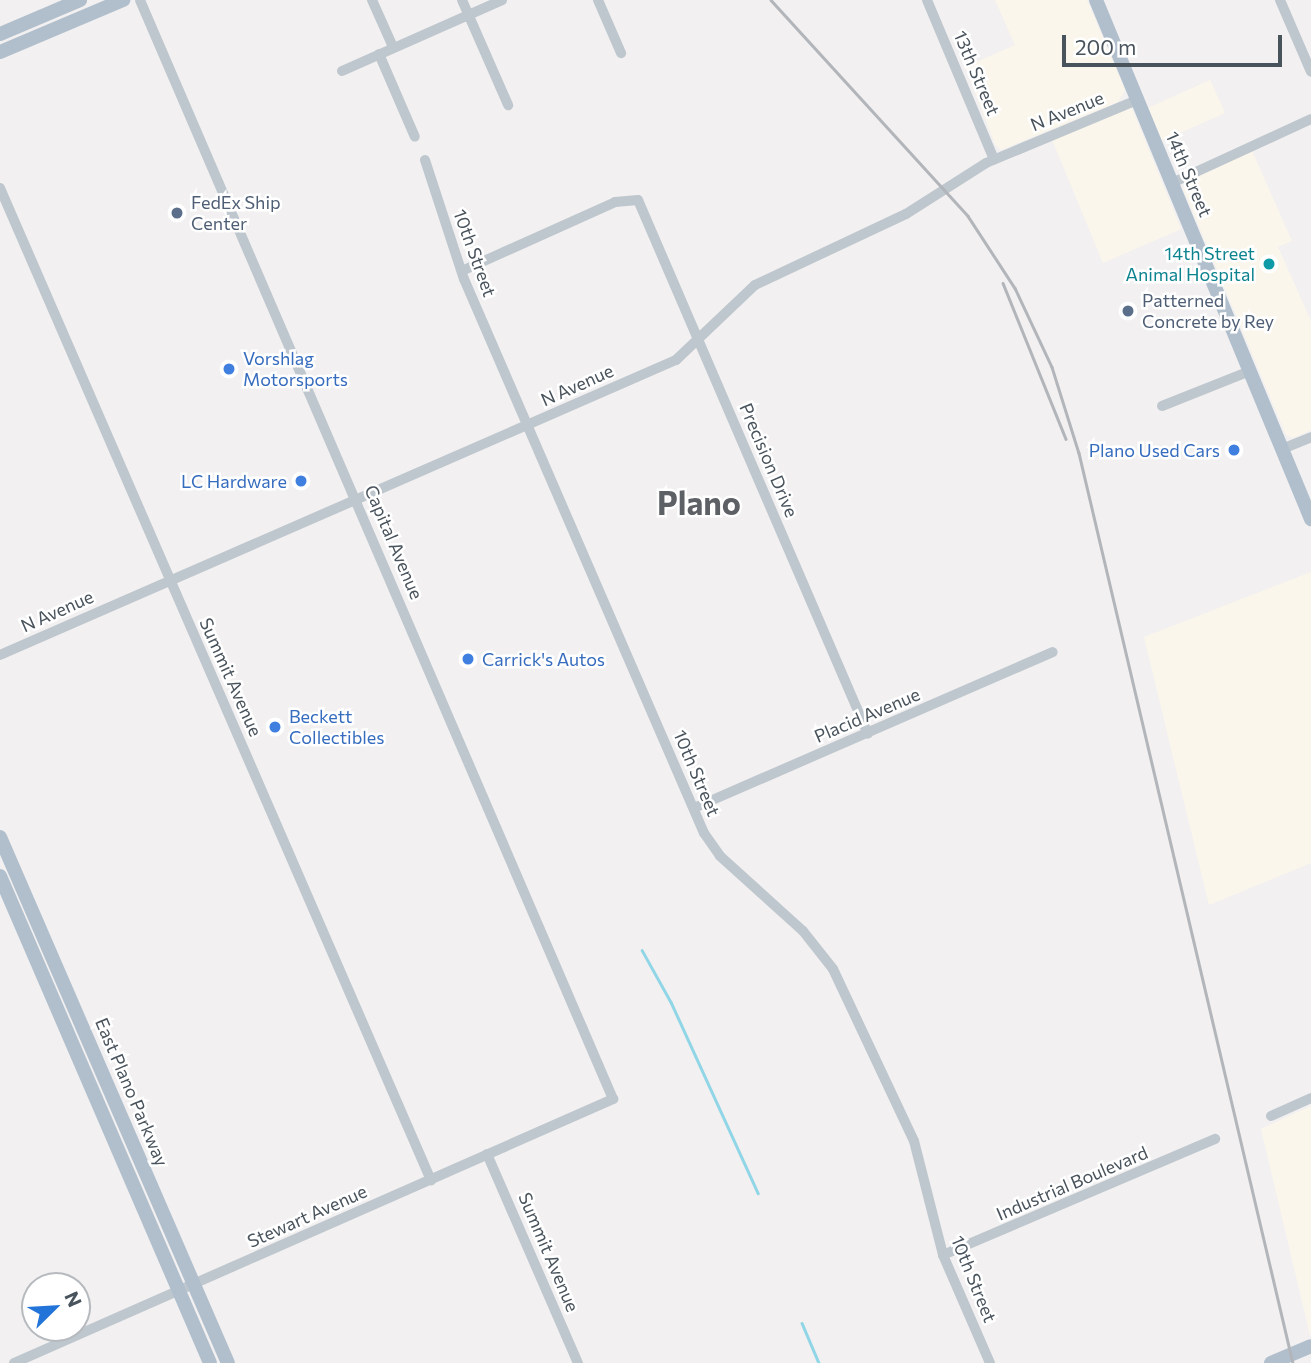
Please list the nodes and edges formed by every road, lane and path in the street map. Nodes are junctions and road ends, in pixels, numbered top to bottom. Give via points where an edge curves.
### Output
1 (80, 0) edge
2 (123, 0) edge
3 (141, 0) edge
4 (372, 0) edge
5 (462, 0) edge
6 (502, 0) edge
7 (598, 0) edge
8 (927, 0) edge
9 (1096, 0) edge
10 (1280, 0) edge
11 (468, 15) junction
12 (0, 34) edge
13 (393, 47) junction
14 (0, 52) edge
15 (621, 53) dead end
16 (380, 54) junction
17 (342, 71) dead end
18 (1311, 72) edge
19 (1137, 100) junction
20 (508, 105) dead end
21 (1311, 119) edge
22 (415, 137) dead end
23 (994, 159) junction
24 (425, 160) dead end
25 (1172, 183) junction
26 (0, 188) edge
27 (464, 270) junction
28 (699, 341) junction
29 (1250, 370) junction
30 (1162, 406) dead end
31 (529, 426) junction
32 (1311, 437) edge
33 (1282, 449) junction
34 (357, 500) junction
35 (1311, 519) edge
36 (170, 580) junction
37 (1053, 652) dead end
38 (0, 655) edge
39 (868, 734) junction
40 (694, 808) junction
41 (2, 845) edge
42 (0, 876) edge
43 (42, 953) junction
44 (107, 1081) junction
45 (90, 1088) junction
46 (1311, 1098) edge
47 (613, 1099) joint
48 (1271, 1116) dead end
49 (1215, 1139) dead end
50 (488, 1154) junction
51 (431, 1180) junction
52 (943, 1255) junction
53 (194, 1286) junction
54 (179, 1292) junction
55 (1311, 1346) edge
56 (219, 1362) edge
57 (14, 1363) edge
58 (578, 1363) edge
59 (990, 1363) edge
60 (1272, 1363) edge

1 - 12 main road
2 - 14 main road
3 - 34 street, Capital Avenue
4 - 13 street
5 - 11 street
6 - 11 street
7 - 15 street
8 - 23 street, 13th Street
9 - 19 main road, 14th Street
10 - 18 street
11 - 13 street
11 - 20 street
13 - 16 street
16 - 17 street
16 - 22 street
19 - 23 street, N Avenue
19 - 25 main road, 14th Street
21 - 25 street
23 - 28 street, N Avenue via 906,214 755,285
24 - 27 street, 10th Street
25 - 29 main road, 14th Street
26 - 36 street, Summit Avenue
27 - 28 street, Precision Drive via 615,202 638,200
27 - 31 street, 10th Street
28 - 31 street, N Avenue via 676,360
28 - 39 street, Precision Drive
29 - 30 street
29 - 33 main road, 14th Street
31 - 34 street, N Avenue
31 - 40 street, 10th Street
32 - 33 street
33 - 35 main road, 14th Street
34 - 36 street, N Avenue
34 - 47 street, Capital Avenue
36 - 38 street, N Avenue
36 - 51 street, Summit Avenue
37 - 39 street, Placid Avenue
39 - 40 street, Placid Avenue
40 - 52 street, 10th Street via 719,856 801,929 833,969 914,1141
41 - 43 main road, East Plano Parkway
42 - 43 main road, East Plano Parkway
43 - 44 main road, East Plano Parkway
43 - 45 main road, East Plano Parkway
44 - 45 main road
44 - 53 main road, East Plano Parkway
45 - 54 main road, East Plano Parkway
46 - 48 street
47 - 50 street, Stewart Avenue
49 - 52 street, Industrial Boulevard
50 - 51 street, Stewart Avenue
50 - 58 street, Summit Avenue
51 - 53 street, Stewart Avenue
52 - 59 street, 10th Street
53 - 54 street, Stewart Avenue
53 - 56 main road, East Plano Parkway
54 - 56 main road, East Plano Parkway
54 - 57 street, Stewart Avenue
55 - 60 main road

